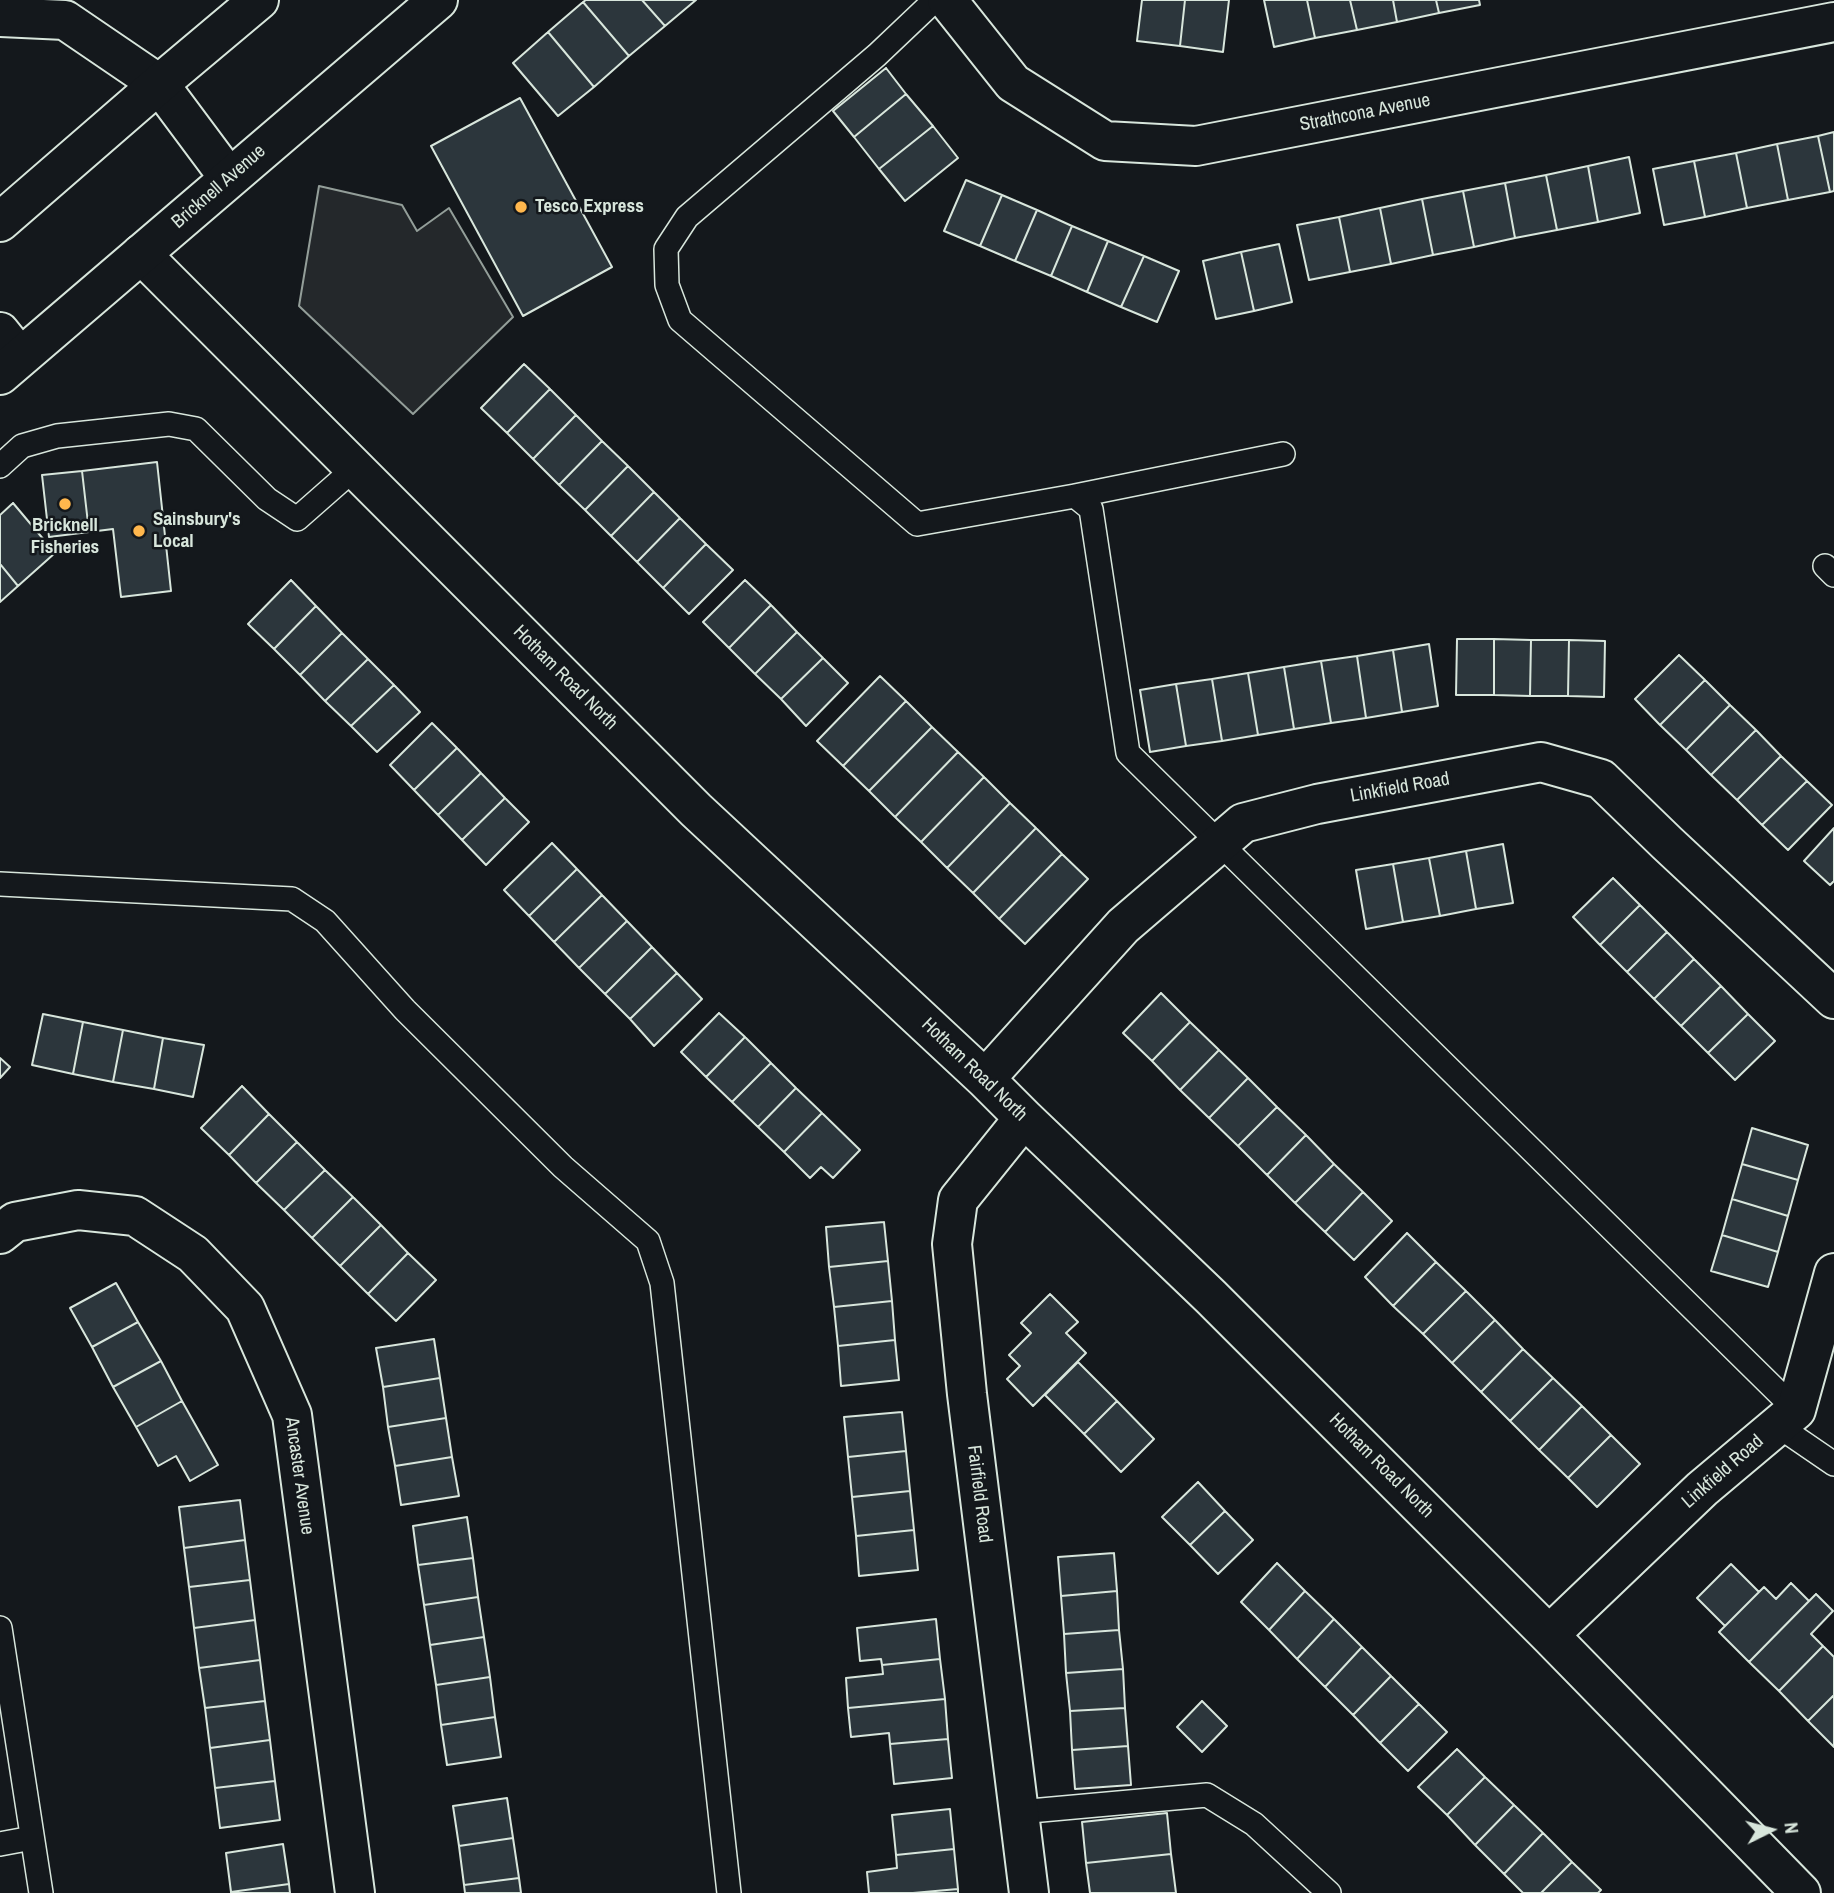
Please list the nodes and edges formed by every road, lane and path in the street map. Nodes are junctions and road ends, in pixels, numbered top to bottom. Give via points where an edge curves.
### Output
1 (260, 0) edge
2 (438, 0) edge
3 (935, 0) edge
4 (947, 0) edge
5 (0, 17) edge
6 (1834, 22) edge
7 (159, 84) junction
8 (229, 178) junction
9 (0, 222) edge
10 (141, 254) junction
11 (7, 354) edge
12 (1283, 454) dead end
13 (0, 466) edge
14 (355, 468) junction
15 (1075, 496) junction
16 (1219, 842) junction
17 (0, 884) edge
18 (1834, 999) edge
19 (985, 1079) junction
20 (1024, 1118) junction
21 (0, 1234) edge
22 (1834, 1273) edge
23 (1786, 1418) junction
24 (1834, 1464) edge
25 (0, 1628) edge
26 (1549, 1635) junction
27 (1019, 1812) junction
28 (32, 1838) junction
29 (0, 1844) edge
30 (41, 1893) edge
31 (355, 1893) edge
32 (729, 1893) edge
33 (1029, 1893) edge
34 (1328, 1893) edge
35 (1801, 1893) edge

1 - 7 street
2 - 8 street, Bricknell Avenue
3 - 15 lane via 688,217 666,249 667,285 680,320 917,524
4 - 6 street, Strathcona Avenue via 1013,83 1105,141 1196,146
5 - 7 street via 65,20
7 - 8 street
7 - 9 street
8 - 10 street, Bricknell Avenue
10 - 11 street, Bricknell Avenue
10 - 14 street, Hotham Road North
12 - 15 lane
13 - 14 lane via 22,446 57,436 169,424 195,429 267,499 297,519
14 - 19 street, Hotham Road North via 696,810
15 - 16 lane via 1091,509 1128,753
16 - 18 street, Linkfield Road via 1243,823 1317,804 1541,762 1601,779
16 - 19 street, Linkfield Road via 1123,926
16 - 23 lane via 1480,1101
17 - 32 lane via 292,899 325,920 405,1010 563,1167 648,1241 662,1283
19 - 20 street, Hotham Road North
20 - 26 street, Hotham Road North via 1221,1307
20 - 27 street, Fairfield Road via 958,1200 952,1244
21 - 31 street, Ancaster Avenue via 15,1222 78,1210 135,1216 192,1254 245,1308 292,1415
22 - 23 street
23 - 24 lane
23 - 26 street, Linkfield Road via 1702,1489
25 - 28 lane
26 - 35 street, Hotham Road North
27 - 33 street, Fairfield Road
27 - 34 lane via 1207,1795 1254,1824
28 - 29 lane
28 - 30 lane

